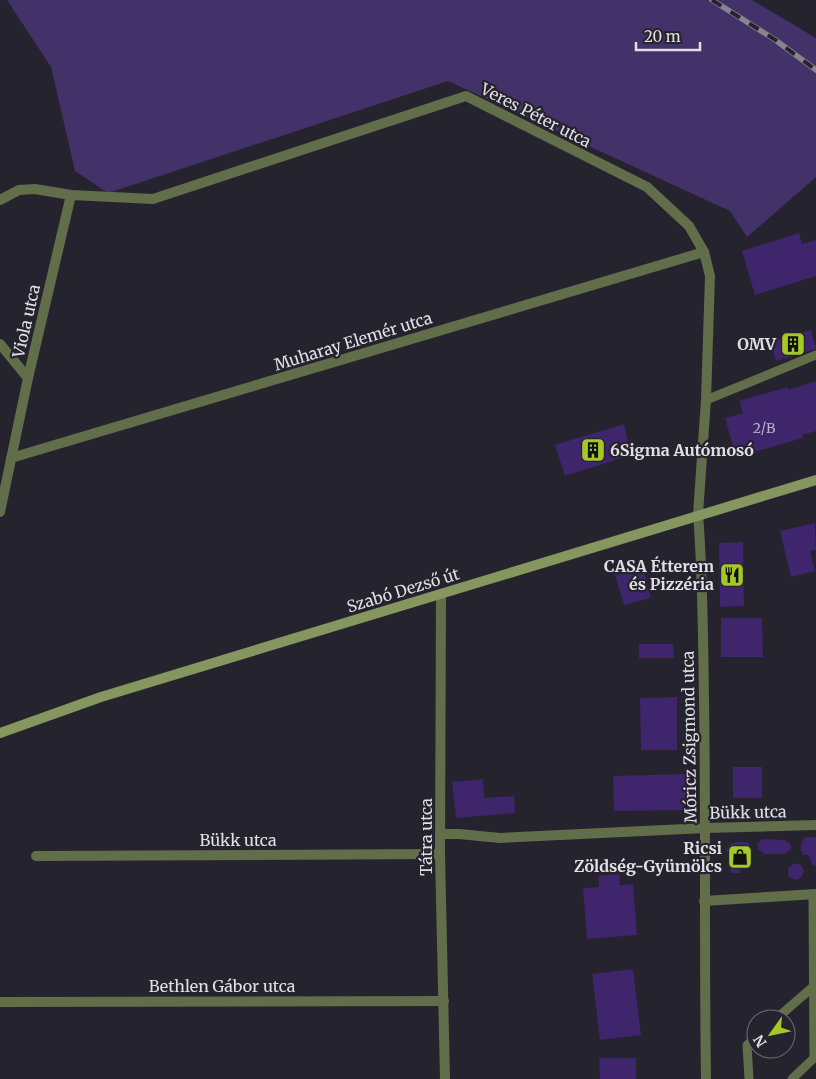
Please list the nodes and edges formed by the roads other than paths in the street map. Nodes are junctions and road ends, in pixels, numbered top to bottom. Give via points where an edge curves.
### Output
1 (71, 195) junction
2 (0, 200) edge
3 (704, 252) junction
4 (0, 344) edge
5 (816, 355) edge
6 (28, 378) junction
7 (706, 400) junction
8 (11, 458) junction
9 (816, 480) edge
10 (0, 512) edge
11 (698, 514) junction
12 (441, 594) junction
13 (0, 733) edge
14 (816, 826) edge
15 (706, 828) junction
16 (441, 834) junction
17 (440, 854) junction
18 (36, 856) dead end
19 (815, 894) edge
20 (704, 901) junction
21 (814, 986) junction
22 (444, 1001) junction
23 (0, 1002) edge
24 (788, 1009) edge
25 (748, 1059) edge
26 (444, 1079) edge
27 (706, 1079) edge
28 (749, 1079) edge
29 (792, 1079) edge

1 - 2 street, Veres Péter utca via 35,189 19,190
1 - 3 street, Veres Péter utca via 153,199 466,96 647,187 689,226
1 - 6 street, Viola utca
3 - 7 street, Veres Péter utca via 710,276
3 - 8 street, Muharay Elemér utca
4 - 6 street
5 - 7 lane
6 - 8 street, Viola utca
7 - 11 street, Veres Péter utca
8 - 10 street, Viola utca
9 - 11 main road, Szabó Dezső út
11 - 12 main road, Szabó Dezső út
11 - 15 street, Móricz Zsigmond utca via 702,562
12 - 13 main road, Szabó Dezső út via 101,697
12 - 16 street, Tátra utca
14 - 15 street, Bükk utca
15 - 16 street, Bükk utca via 500,838
15 - 20 street, Móricz Zsigmond utca
16 - 17 street, Tátra utca
17 - 18 street, Bükk utca
17 - 22 street, Tátra utca
19 - 20 street
19 - 21 lane
20 - 27 street, Móricz Zsigmond utca
21 - 24 lane
21 - 29 lane via 814,1058
22 - 23 street, Bethlen Gábor utca
22 - 26 street, Tátra utca
25 - 28 lane

